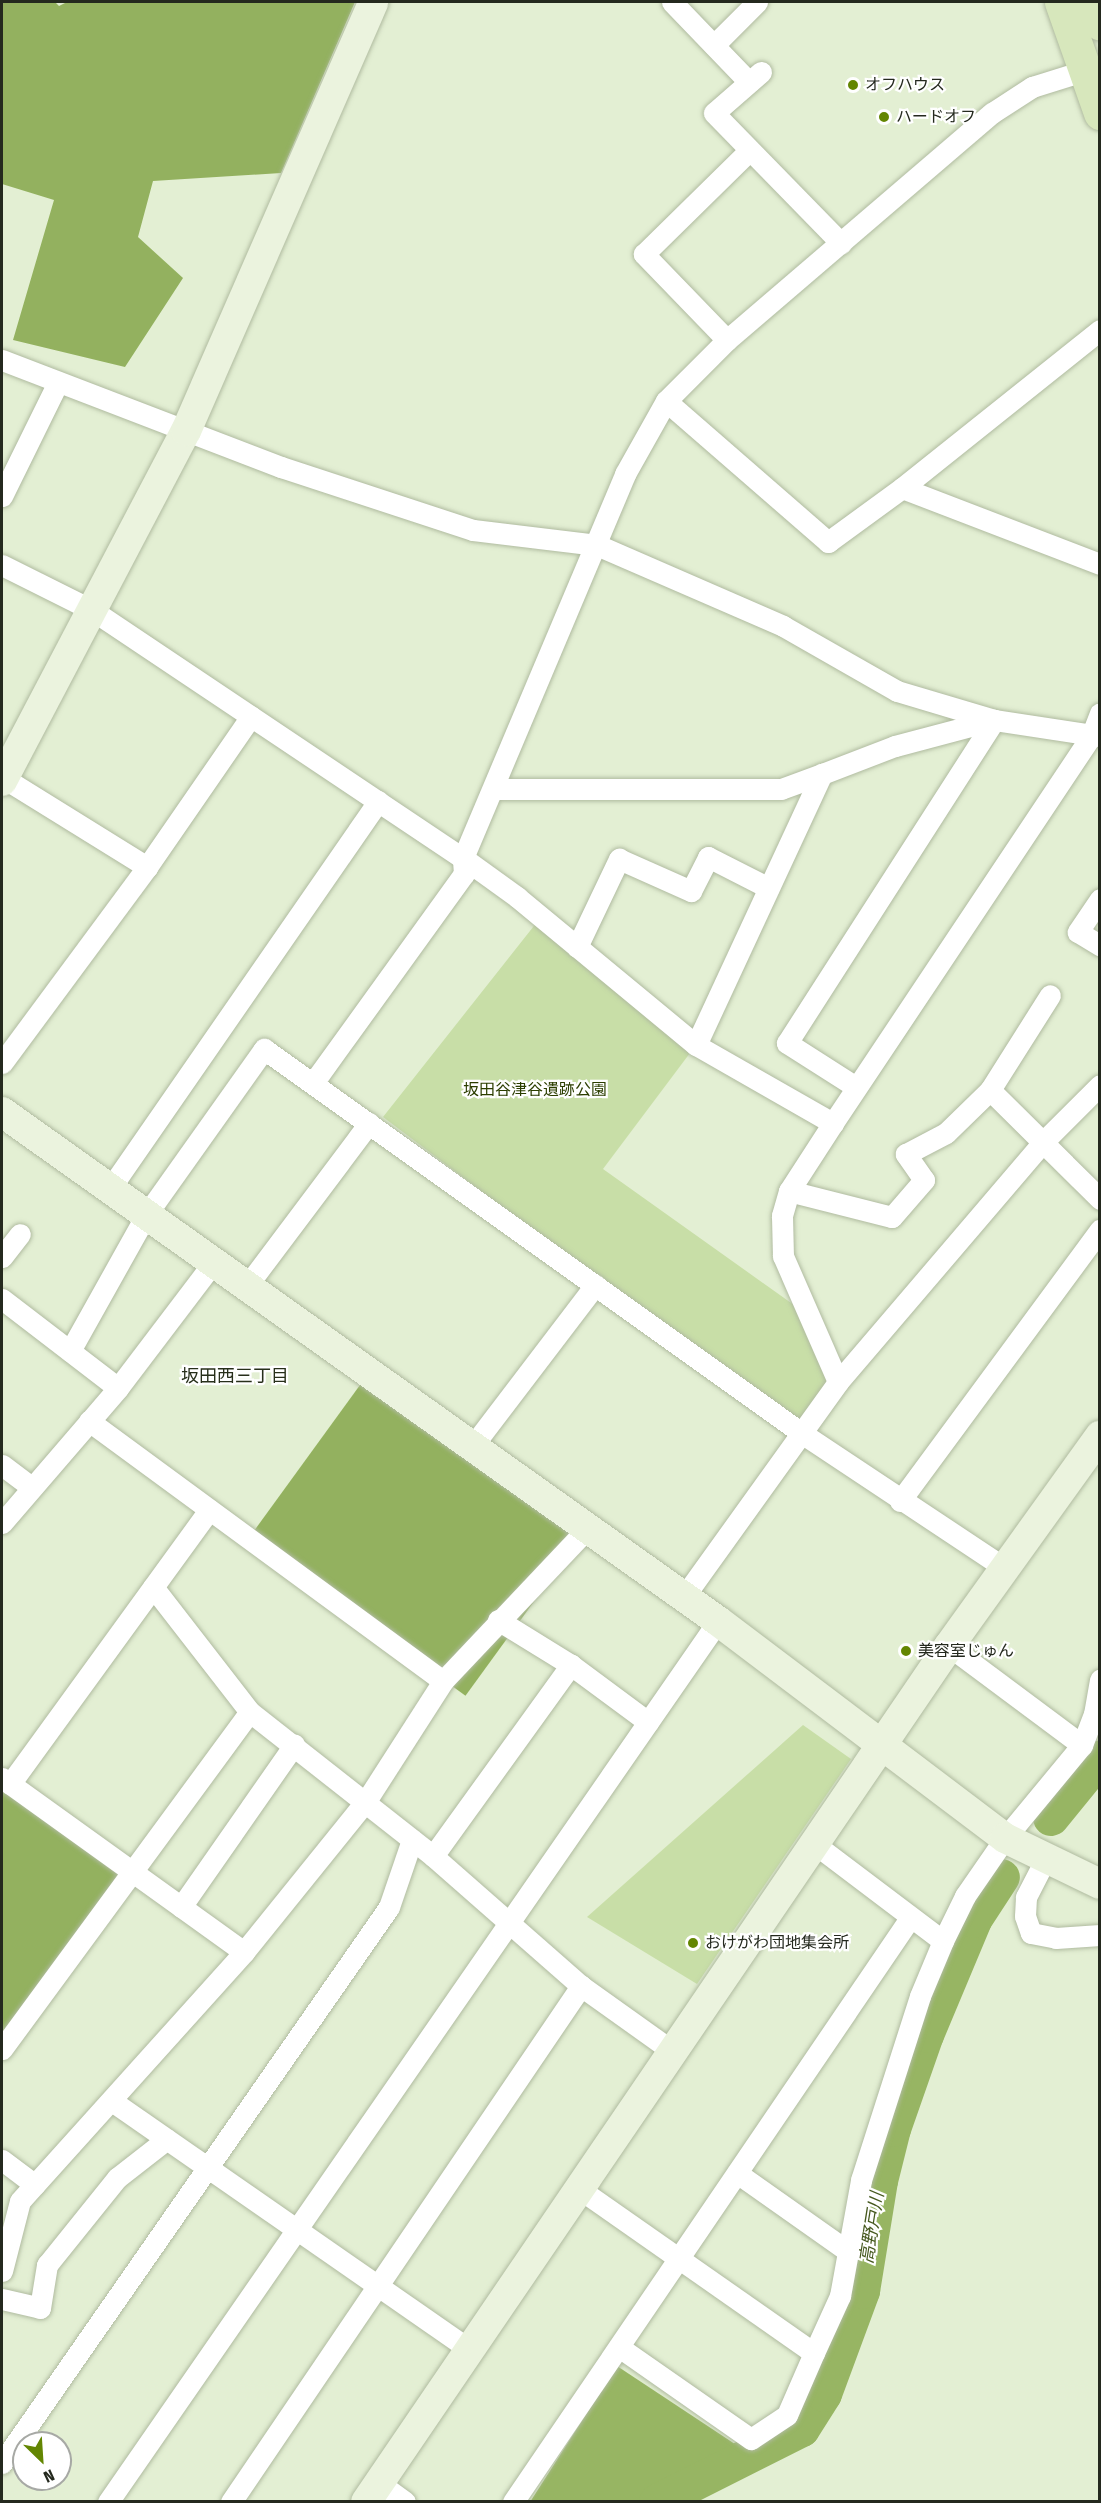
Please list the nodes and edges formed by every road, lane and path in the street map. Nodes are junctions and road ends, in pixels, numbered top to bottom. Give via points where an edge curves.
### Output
1 (373, 2) edge
2 (672, 2) edge
3 (757, 2) edge
4 (1061, 2) edge
5 (1092, 2) edge
6 (1100, 24) edge
7 (714, 45) junction
8 (1092, 68) edge
9 (1100, 113) edge
10 (750, 150) junction
11 (841, 243) junction
12 (1100, 330) edge
13 (727, 340) junction
14 (2, 360) edge
15 (58, 382) junction
16 (666, 401) junction
17 (186, 431) junction
18 (902, 488) junction
19 (2, 496) edge
20 (597, 545) junction
21 (1100, 564) edge
22 (2, 565) edge
23 (92, 610) junction
24 (1100, 713) edge
25 (251, 716) junction
26 (994, 720) junction
27 (1096, 735) edge
28 (822, 774) junction
29 (2, 778) edge
30 (495, 789) junction
31 (378, 801) junction
32 (463, 858) junction
33 (147, 867) junction
34 (769, 888) junction
35 (1100, 899) edge
36 (1100, 945) edge
37 (577, 947) junction
38 (1050, 995) dead end
39 (696, 1045) junction
40 (2, 1063) edge
41 (313, 1083) junction
42 (1100, 1085) edge
43 (856, 1087) junction
44 (990, 1090) junction
45 (2, 1112) edge
46 (369, 1123) junction
47 (833, 1123) junction
48 (1041, 1144) junction
49 (109, 1190) junction
50 (789, 1191) junction
51 (1100, 1199) edge
52 (146, 1215) junction
53 (1100, 1230) edge
54 (20, 1234) dead end
55 (2, 1257) edge
56 (213, 1263) junction
57 (595, 1285) junction
58 (246, 1287) junction
59 (2, 1299) edge
60 (70, 1351) junction
61 (838, 1382) junction
62 (118, 1388) junction
63 (89, 1421) junction
64 (803, 1434) junction
65 (1100, 1436) edge
66 (471, 1448) junction
67 (2, 1465) edge
68 (31, 1487) junction
69 (900, 1501) junction
70 (209, 1510) junction
71 (2, 1523) edge
72 (586, 1530) junction
73 (1006, 1569) junction
74 (153, 1587) junction
75 (683, 1598) junction
76 (498, 1620) junction
77 (718, 1621) junction
78 (949, 1646) junction
79 (571, 1665) junction
80 (1100, 1680) edge
81 (443, 1681) junction
82 (250, 1712) junction
83 (648, 1722) junction
84 (294, 1745) junction
85 (1082, 1745) junction
86 (884, 1747) junction
87 (6, 1781) edge
88 (366, 1801) junction
89 (1005, 1838) junction
90 (412, 1840) junction
91 (816, 1845) junction
92 (433, 1856) junction
93 (1045, 1860) junction
94 (132, 1872) junction
95 (1100, 1884) edge
96 (182, 1907) junction
97 (910, 1918) junction
98 (507, 1925) junction
99 (1100, 1935) edge
100 (943, 1941) junction
101 (244, 1952) junction
102 (580, 1986) junction
103 (2, 2049) edge
104 (672, 2051) junction
105 (112, 2101) junction
106 (167, 2139) junction
107 (2, 2160) edge
108 (208, 2168) junction
109 (737, 2173) junction
110 (35, 2185) junction
111 (580, 2190) junction
112 (296, 2230) junction
113 (849, 2252) junction
114 (679, 2259) junction
115 (2, 2271) edge
116 (378, 2286) junction
117 (2, 2299) edge
118 (619, 2347) junction
119 (470, 2350) junction
120 (814, 2353) junction
121 (2, 2463) edge
122 (372, 2492) edge
123 (108, 2502) edge
124 (231, 2502) edge
125 (405, 2502) edge
126 (513, 2502) edge

1 - 17 street
2 - 7 street
3 - 7 street
4 - 8 main road
5 - 6 main road
7 - 10 street via 755,77 714,113
8 - 9 main road
8 - 11 street via 1032,87 992,113
10 - 11 street
10 - 13 street via 644,254
11 - 13 street
12 - 18 street
13 - 16 street
14 - 15 street
15 - 17 street
15 - 19 street
16 - 18 street via 828,542
16 - 20 street via 626,474
17 - 20 street via 281,468 473,530
17 - 23 street
18 - 21 street
20 - 26 street via 783,626 897,691
20 - 30 street
22 - 23 street
23 - 25 street
23 - 29 street
24 - 27 street
25 - 31 street
25 - 33 street
26 - 27 street
26 - 28 street via 895,746
26 - 43 street via 787,1043
27 - 43 street
28 - 30 street via 781,789
28 - 34 street
29 - 33 street
30 - 32 street
31 - 32 street
31 - 49 street
32 - 37 street
32 - 41 street via 464,874
33 - 40 street
34 - 37 street via 708,857 691,891 619,859
34 - 39 street
35 - 36 street via 1078,932
37 - 39 street
38 - 44 street
39 - 47 street
41 - 46 street
41 - 52 street via 264,1048
42 - 48 street
43 - 47 street
44 - 48 street
44 - 50 street via 946,1132 906,1154 924,1180 892,1217
45 - 49 street
46 - 57 street
46 - 58 street
47 - 50 street
48 - 51 street
48 - 61 street
49 - 52 street
50 - 61 street via 782,1216 783,1256
52 - 56 street
52 - 60 street
53 - 69 street
54 - 55 street
56 - 58 street
56 - 62 street
57 - 64 street
57 - 66 street
58 - 66 street
59 - 60 street
60 - 62 street
61 - 64 street
62 - 63 street
63 - 68 street
63 - 70 street
64 - 69 street
64 - 75 street
65 - 73 street
66 - 72 street
67 - 68 street
68 - 71 street
69 - 73 street
70 - 74 street
70 - 81 street
72 - 75 street
72 - 76 street
73 - 78 street
74 - 82 street
74 - 87 street
75 - 77 street
76 - 79 street
76 - 81 street
77 - 83 street
77 - 86 street
78 - 85 street
78 - 86 street
79 - 83 street
79 - 92 street
80 - 85 street via 1095,1714
81 - 88 street
82 - 84 street
82 - 94 street
83 - 98 street
84 - 88 street
84 - 96 street
85 - 89 street
86 - 89 street
86 - 91 street
87 - 94 street
88 - 90 street
88 - 101 street
89 - 93 street
89 - 100 street via 965,1896
90 - 92 street
90 - 108 street via 389,1907
91 - 97 street
91 - 104 street
92 - 98 street
93 - 95 street
93 - 99 street via 1026,1897 1025,1916 1031,1932 1056,1938
94 - 96 street
94 - 103 street
96 - 101 street
97 - 100 street
97 - 109 street
98 - 102 street
98 - 112 street
100 - 113 street via 920,1996 861,2180
101 - 105 street
102 - 104 street
102 - 116 street
104 - 111 street
105 - 106 street
105 - 110 street
106 - 108 street
106 - 117 street via 117,2178 47,2265 40,2308
107 - 110 street
108 - 112 street
108 - 121 street
109 - 113 street
109 - 114 street
110 - 115 street via 20,2201
111 - 114 street
111 - 119 street
112 - 116 street
112 - 123 street
113 - 120 street via 840,2296
114 - 118 street
114 - 120 street
116 - 119 street
116 - 124 street
118 - 120 street via 751,2439 787,2415
118 - 126 street
119 - 122 street
122 - 125 street

